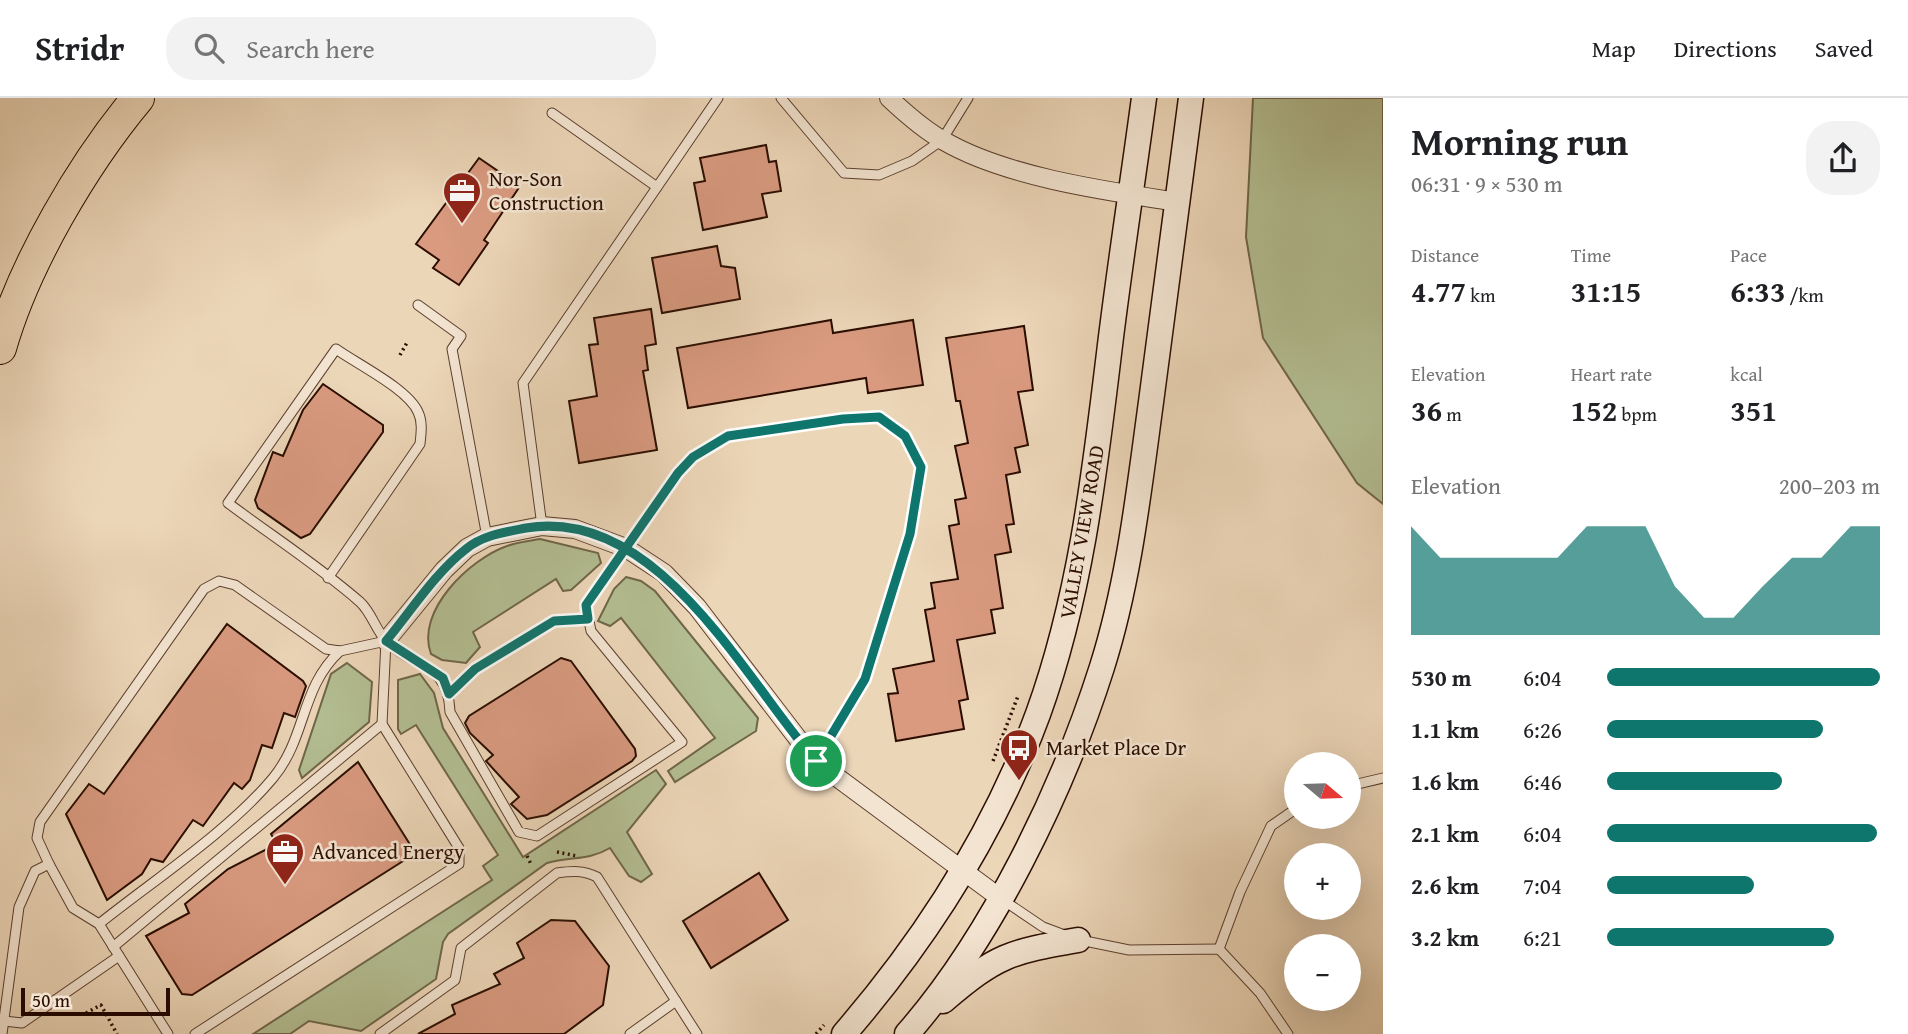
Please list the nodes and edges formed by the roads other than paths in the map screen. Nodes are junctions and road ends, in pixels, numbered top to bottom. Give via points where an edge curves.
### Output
1 (138, 98) edge
2 (718, 98) edge
3 (781, 98) edge
4 (889, 98) edge
5 (968, 98) edge
6 (1144, 98) edge
7 (1191, 98) edge
8 (552, 113) dead end
9 (942, 141) junction
10 (657, 187) junction
11 (1131, 195) junction
12 (1178, 202) junction
13 (418, 305) dead end
14 (0, 348) edge
15 (542, 526) junction
16 (487, 537) junction
17 (626, 548) junction
18 (328, 578) junction
19 (588, 619) junction
20 (386, 641) junction
21 (340, 651) junction
22 (449, 694) junction
23 (382, 724) junction
24 (816, 761) junction
25 (1383, 778) edge
26 (1362, 783) edge
27 (1284, 817) edge
28 (49, 863) junction
29 (965, 871) junction
30 (1000, 898) junction
31 (99, 923) junction
32 (1078, 940) junction
33 (113, 947) junction
34 (1219, 948) junction
35 (119, 956) junction
36 (676, 1001) junction
37 (4, 1021) junction
38 (838, 1025) edge
39 (909, 1032) edge
40 (2, 1034) edge
41 (168, 1034) edge
42 (195, 1034) edge
43 (380, 1034) edge
44 (630, 1034) edge
45 (697, 1034) edge
46 (1288, 1034) edge

1 - 14 highway via 73,192 41,250
2 - 10 lane
3 - 9 lane via 844,173 878,175 912,162
4 - 9 street
5 - 9 lane
6 - 11 main road, VALLEY VIEW ROAD
7 - 12 main road
8 - 10 lane
9 - 11 street via 1004,166
10 - 15 lane via 523,383
11 - 12 street
11 - 29 main road, VALLEY VIEW ROAD via 1083,548 1063,635 1038,715
12 - 30 main road via 1139,490 1114,621 1078,736 1043,817
13 - 16 lane via 461,336 452,349
15 - 16 street
15 - 17 street via 575,529
16 - 20 street via 444,570
17 - 19 lane via 586,605
17 - 24 street via 663,573 697,607
17 - 24 lane via 678,473 693,457 728,436 879,417 905,436 921,467 910,534 865,679
18 - 18 lane via 228,503 336,349 410,400 421,427 420,444
18 - 20 lane via 363,604
19 - 22 lane via 554,621 484,663
19 - 22 lane via 591,631 682,742 537,835 519,832 450,712
20 - 21 lane
20 - 22 lane via 443,678
20 - 23 lane
21 - 28 lane via 326,649 234,585 219,581 204,589 40,822 37,838
21 - 31 lane via 316,678 290,753 273,778 229,820
23 - 33 lane
23 - 42 lane via 459,848 459,864
24 - 29 street
25 - 26 lane
27 - 34 lane via 1271,826
28 - 31 lane via 73,908
28 - 37 lane via 34,871 19,907
29 - 30 street
29 - 38 main road, VALLEY VIEW ROAD via 936,917
30 - 32 lane via 1043,927
30 - 39 main road
31 - 33 lane
32 - 34 lane via 1129,950
32 - 39 main road via 999,958
33 - 35 lane
34 - 46 lane via 1260,993
35 - 37 lane via 22,1023
35 - 41 lane
36 - 43 lane via 597,877 572,871 557,873 461,948 455,980
36 - 44 lane
36 - 45 lane
37 - 40 lane

